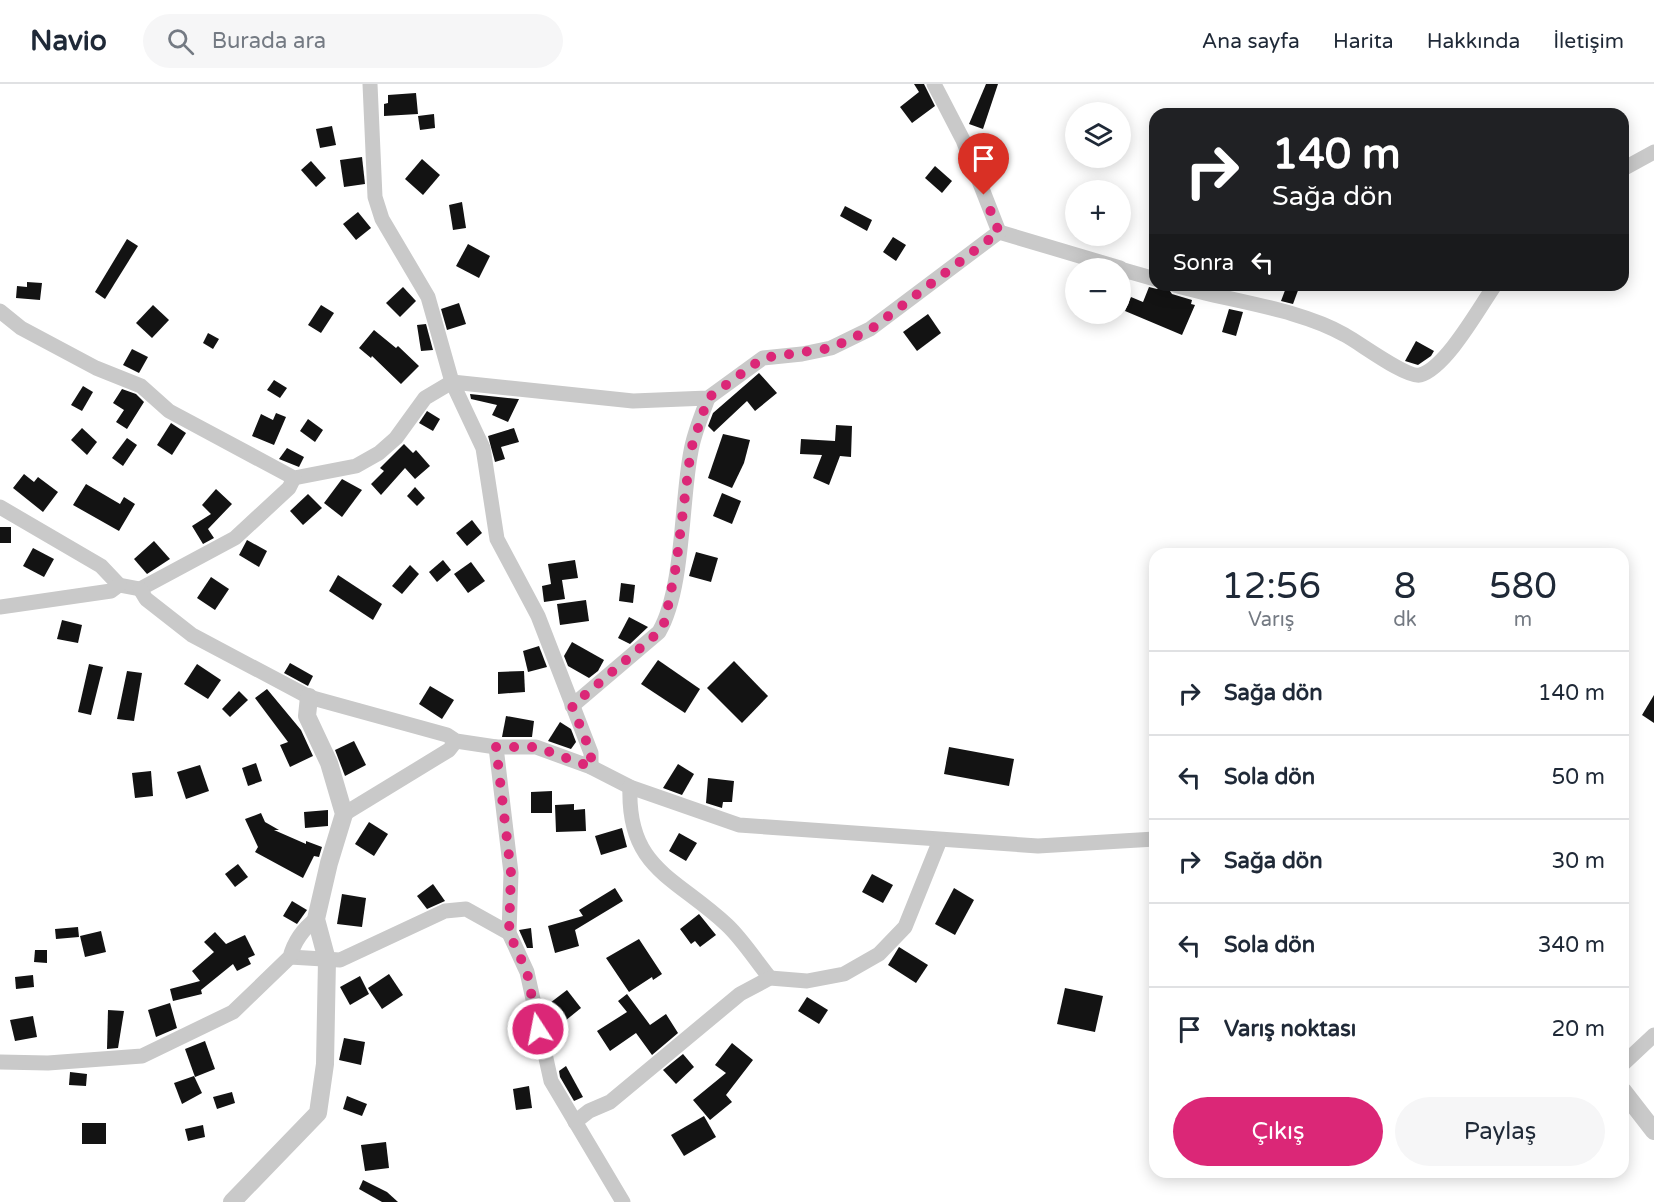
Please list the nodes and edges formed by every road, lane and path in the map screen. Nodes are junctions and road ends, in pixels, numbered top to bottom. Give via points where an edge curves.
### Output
1 (370, 84) edge
2 (934, 84) edge
3 (1654, 152) edge
4 (1629, 166) edge
5 (999, 232) junction
6 (1084, 258) edge
7 (1131, 272) edge
8 (1149, 277) edge
9 (1199, 291) edge
10 (1490, 291) edge
11 (0, 311) edge
12 (452, 382) junction
13 (708, 398) junction
14 (294, 478) junction
15 (0, 507) edge
16 (119, 585) junction
17 (140, 590) junction
18 (0, 607) edge
19 (309, 697) junction
20 (572, 706) junction
21 (456, 741) junction
22 (496, 747) junction
23 (591, 767) junction
24 (630, 787) junction
25 (344, 814) junction
26 (1149, 839) edge
27 (940, 840) junction
28 (316, 920) junction
29 (509, 933) junction
30 (290, 957) junction
31 (327, 960) junction
32 (770, 978) junction
33 (1654, 1035) edge
34 (1629, 1058) edge
35 (0, 1062) edge
36 (1629, 1099) edge
37 (575, 1122) junction
38 (1654, 1131) edge
39 (232, 1202) edge
40 (623, 1202) edge

1 - 12 street via 375,196 382,219 428,297
2 - 5 street via 963,140
3 - 4 street
5 - 6 street
5 - 13 street via 870,330 831,348 763,358
7 - 8 street
9 - 10 street via 1324,323 1407,374 1418,375 1431,370 1446,355
11 - 14 street via 21,328 96,368 141,386 169,411
12 - 13 street via 633,401
12 - 14 street via 425,398 396,438 379,453 356,466
12 - 20 street via 483,448 497,539 538,616
13 - 20 street via 691,449 665,621 659,632
14 - 17 street via 289,488 235,538
15 - 16 street via 101,566
16 - 17 street
16 - 18 street via 111,591
17 - 19 street via 192,635
19 - 21 street via 447,735
19 - 25 street via 307,716 329,763
20 - 23 street via 591,753
21 - 22 street
21 - 25 street via 449,750
22 - 23 street via 536,747
22 - 29 street via 511,873
23 - 24 street
24 - 27 street via 739,825
24 - 32 street via 629,814 643,851 665,875 727,925
25 - 28 street
26 - 27 street via 1038,846
27 - 32 street via 905,927 879,954 844,974 807,981
28 - 30 street via 307,927
28 - 31 street
29 - 31 street via 466,909 445,911 340,960
29 - 37 street via 527,972 551,1081
30 - 31 street
30 - 35 street via 233,1012 142,1056 48,1063
31 - 39 street via 324,1064 318,1113
32 - 37 street via 740,994 610,1102
33 - 34 street
36 - 38 street
37 - 40 street

